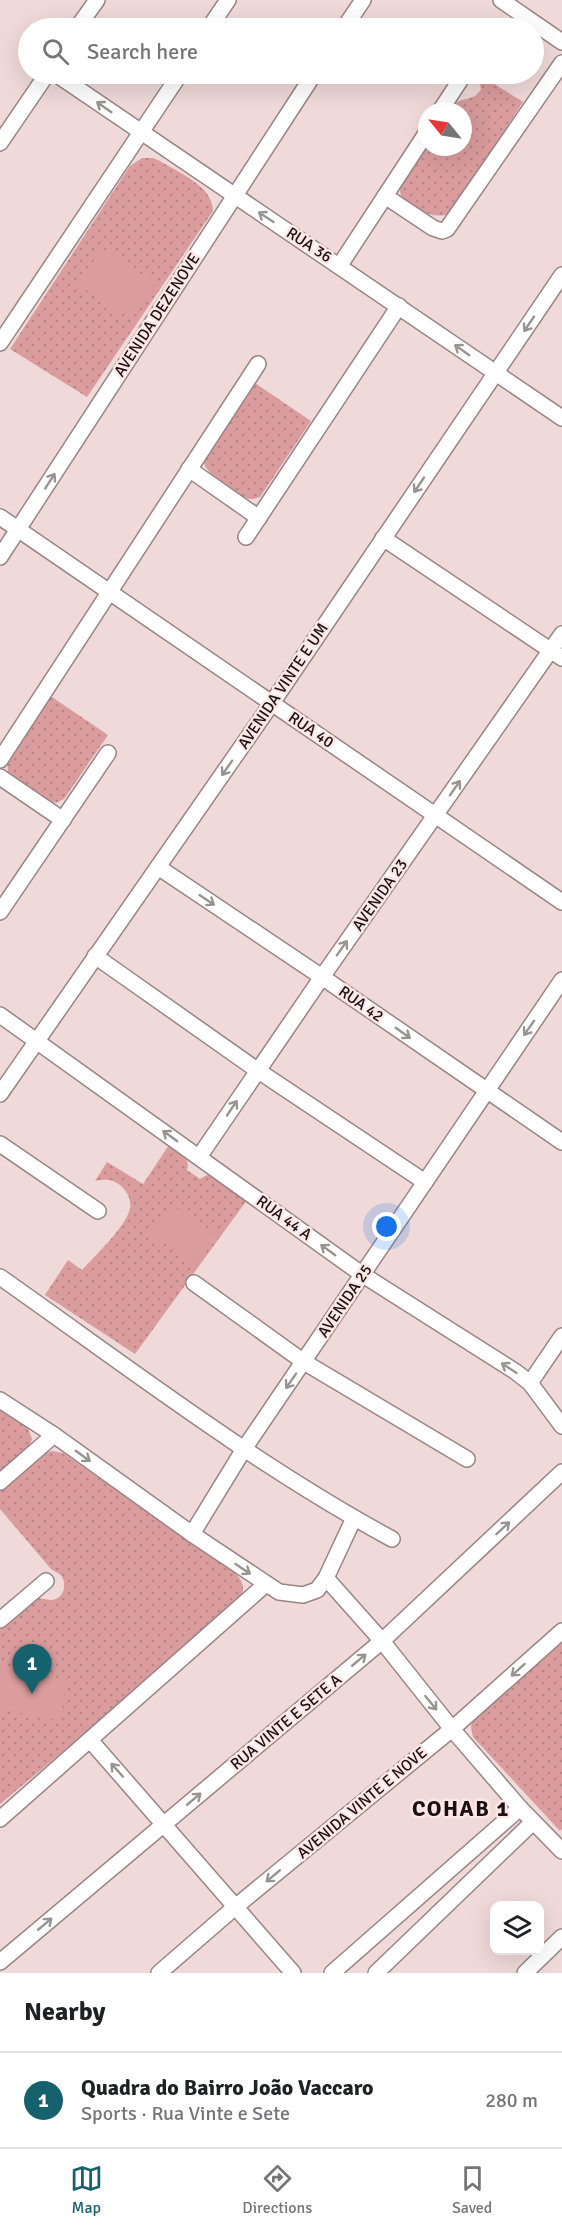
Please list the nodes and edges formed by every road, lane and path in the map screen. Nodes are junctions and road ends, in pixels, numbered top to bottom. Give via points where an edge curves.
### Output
1 (96, 0) edge
2 (228, 0) edge
3 (363, 0) edge
4 (501, 0) edge
5 (84, 18) edge
6 (216, 18) edge
7 (351, 18) edge
8 (527, 18) edge
9 (544, 30) edge
10 (562, 42) edge
11 (562, 63) edge
12 (39, 84) edge
13 (70, 84) edge
14 (173, 84) edge
15 (307, 84) edge
16 (458, 84) edge
17 (446, 102) edge
18 (141, 133) junction
19 (0, 143) edge
20 (418, 146) edge
21 (233, 196) junction
22 (385, 196) junction
23 (340, 266) junction
24 (562, 275) edge
25 (399, 306) junction
26 (0, 343) edge
27 (258, 364) dead end
28 (495, 373) junction
29 (562, 418) edge
30 (189, 469) junction
31 (0, 517) edge
32 (259, 519) junction
33 (18, 530) junction
34 (246, 537) dead end
35 (383, 538) junction
36 (0, 557) edge
37 (110, 591) junction
38 (562, 634) edge
39 (556, 654) edge
40 (272, 704) junction
41 (108, 753) dead end
42 (0, 760) edge
43 (0, 777) edge
44 (436, 815) junction
45 (63, 820) junction
46 (158, 867) junction
47 (562, 902) edge
48 (0, 912) edge
49 (95, 956) junction
50 (322, 977) junction
51 (562, 980) edge
52 (0, 1015) edge
53 (37, 1041) junction
54 (257, 1070) junction
55 (486, 1090) junction
56 (0, 1094) edge
57 (562, 1142) edge
58 (0, 1144) edge
59 (199, 1157) junction
60 (424, 1182) junction
61 (98, 1211) dead end
62 (363, 1275) junction
63 (0, 1277) edge
64 (194, 1283) dead end
65 (562, 1336) edge
66 (304, 1362) junction
67 (530, 1383) junction
68 (0, 1400) edge
69 (562, 1426) edge
70 (54, 1435) junction
71 (244, 1449) junction
72 (467, 1460) dead end
73 (562, 1472) edge
74 (0, 1482) edge
75 (354, 1518) junction
76 (192, 1534) junction
77 (392, 1539) dead end
78 (326, 1578) junction
79 (46, 1581) dead end
80 (266, 1584) junction
81 (0, 1620) edge
82 (562, 1631) edge
83 (382, 1641) junction
84 (452, 1729) junction
85 (90, 1740) junction
86 (520, 1808) junction
87 (0, 1819) edge
88 (533, 1822) junction
89 (165, 1824) junction
90 (562, 1851) edge
91 (234, 1908) junction
92 (562, 1937) edge
93 (0, 1962) edge
94 (159, 1973) edge
95 (293, 1973) edge
96 (332, 1973) edge
97 (376, 1973) edge
98 (525, 1973) edge

1 - 5 street
2 - 6 street
3 - 7 street
4 - 8 street
9 - 10 street
11 - 22 street via 447,228 433,228
12 - 19 street
18 -> 13 street, RUA 36
14 - 18 street
15 - 21 street, AVENIDA DEZENOVE
16 - 17 street
18 - 21 street, RUA 36
18 - 26 street
20 - 22 street
23 -> 21 street, RUA 36
33 -> 21 street, AVENIDA DEZENOVE
22 - 23 street
23 - 25 street, RUA 36
24 -> 28 street, AVENIDA VINTE E UM
28 -> 25 street, RUA 36
25 - 32 street
27 - 30 street
28 - 29 street, RUA 36
28 -> 35 street, AVENIDA VINTE E UM
30 - 32 street
30 - 37 street
31 - 33 street, RUA 40
32 - 34 street
33 - 36 street, AVENIDA DEZENOVE
33 - 37 street, RUA 40
35 - 39 street
35 - 40 street, AVENIDA VINTE E UM
37 - 40 street, RUA 40
37 - 42 street
38 - 39 street, AVENIDA 23
44 -> 39 street, AVENIDA 23
40 - 44 street, RUA 40
40 -> 46 street, AVENIDA VINTE E UM
41 - 45 street
43 - 45 street
44 - 47 street, RUA 40
50 -> 44 street, AVENIDA 23
45 - 48 street
46 - 49 street, AVENIDA VINTE E UM
46 -> 50 street, RUA 42
49 - 53 street, AVENIDA VINTE E UM
49 - 54 street
50 - 54 street, AVENIDA 23
50 -> 55 street, RUA 42
51 -> 55 street, AVENIDA 25
52 - 53 street, RUA 44 A
53 - 56 street, AVENIDA VINTE E UM
59 -> 53 street, RUA 44 A
59 -> 54 street, AVENIDA 23
54 - 60 street
55 - 57 street, RUA 42
55 - 60 street, AVENIDA 25
58 - 61 street
62 -> 59 street, RUA 44 A
60 - 62 street, AVENIDA 25
62 - 66 street, AVENIDA 25
67 -> 62 street, RUA 44 A
63 - 71 street
64 - 66 street
65 - 67 street
66 -> 71 street, AVENIDA 25
66 - 72 street
67 - 69 street, RUA 44 A
68 - 70 street
70 - 74 street
70 -> 76 street
71 - 75 street
71 - 76 street, AVENIDA 25
83 -> 73 street, RUA VINTE E SETE A
75 - 77 street
75 - 78 street
76 -> 80 street
78 - 80 street via 317,1590 303,1595 279,1592
78 - 83 street
79 - 81 street
80 - 85 street
82 -> 84 street, AVENIDA VINTE E NOVE
83 -> 84 street
89 -> 83 street, RUA VINTE E SETE A
84 - 86 street
84 -> 91 street, AVENIDA VINTE E NOVE
85 - 87 street
89 -> 85 street
86 - 88 street
86 - 96 street
88 - 90 street
88 - 97 street
89 - 91 street
93 -> 89 street, RUA VINTE E SETE A
91 - 94 street, AVENIDA VINTE E NOVE
91 - 95 street
92 - 98 street

